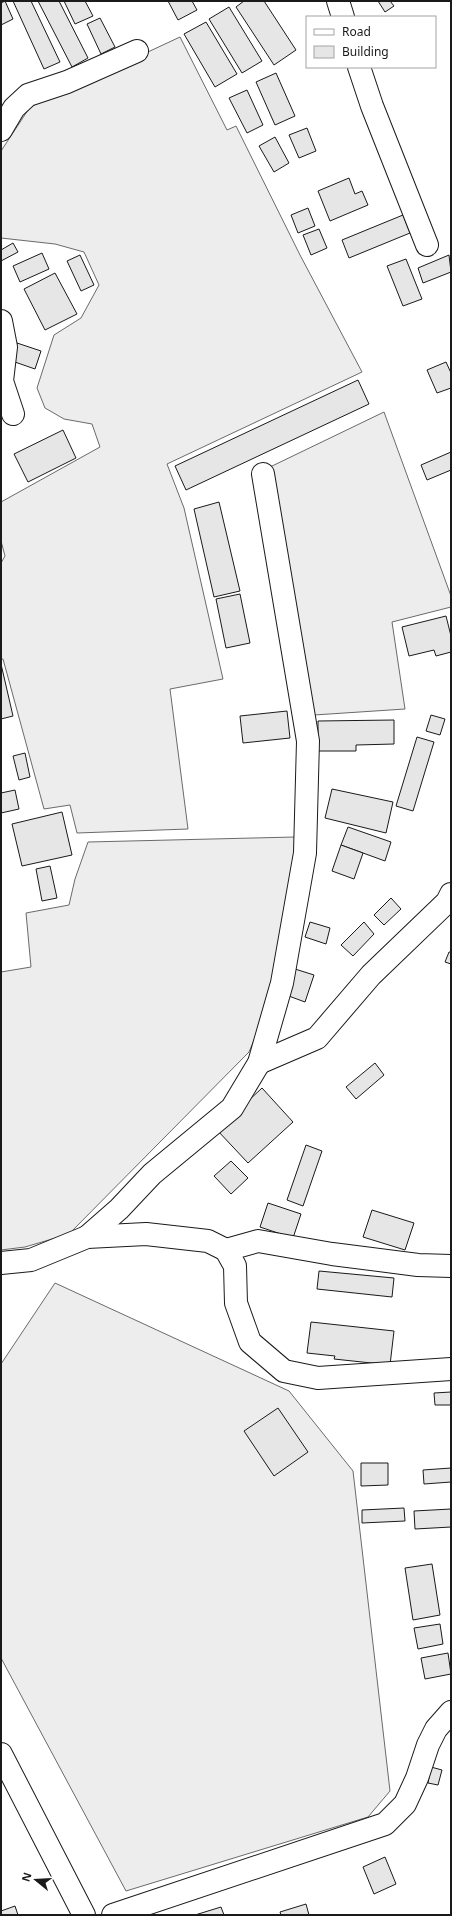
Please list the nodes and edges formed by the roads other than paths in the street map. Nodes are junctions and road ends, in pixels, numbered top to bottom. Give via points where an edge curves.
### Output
1 (338, 1) edge
2 (343, 16) edge
3 (137, 51) dead end
4 (359, 68) edge
5 (1, 130) edge
6 (427, 246) dead end
7 (1, 321) edge
8 (13, 414) dead end
9 (263, 474) dead end
10 (451, 894) edge
11 (259, 1063) junction
12 (87, 1237) junction
13 (226, 1250) junction
14 (1, 1263) edge
15 (451, 1266) edge
16 (451, 1369) edge
17 (451, 1712) edge
18 (1, 1754) edge
19 (84, 1915) edge
20 (113, 1915) edge

1 - 2 street
3 - 5 street via 67,82 28,95 14,108
4 - 6 street
7 - 8 street via 6,347 2,381
9 - 11 street via 308,741 305,853 299,893 282,983
10 - 11 street via 447,902 371,975 317,1038
11 - 12 street via 232,1108 152,1174 119,1209
12 - 13 street via 154,1235 208,1241
12 - 14 street via 31,1260
13 - 15 street via 258,1241 340,1255 418,1265
13 - 16 street via 234,1266 236,1303 250,1342 284,1371 318,1378
17 - 20 street via 436,1729 405,1804 385,1824
18 - 19 street

